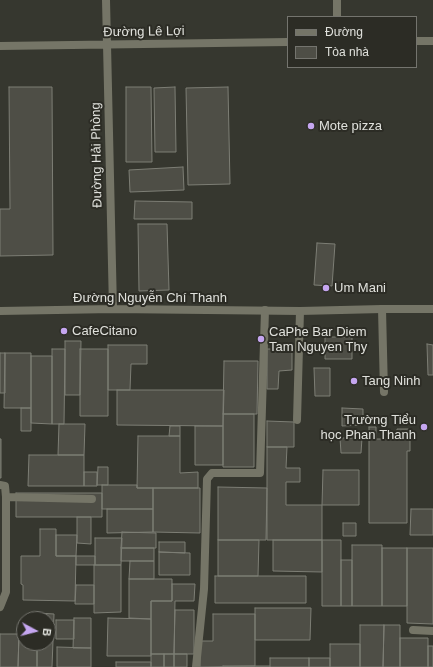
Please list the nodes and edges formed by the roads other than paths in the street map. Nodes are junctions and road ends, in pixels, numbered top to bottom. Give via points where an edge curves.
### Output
1 (106, 0) edge
2 (337, 0) edge
3 (336, 16) edge
4 (417, 41) edge
5 (433, 41) edge
6 (287, 42) edge
7 (107, 45) junction
8 (0, 46) edge
9 (113, 309) junction
10 (382, 309) junction
11 (433, 309) edge
12 (265, 310) junction
13 (0, 311) edge
14 (300, 311) junction
15 (384, 392) dead end
16 (298, 420) dead end
17 (3, 486) edge
18 (6, 496) junction
19 (92, 499) dead end
20 (0, 607) edge
21 (413, 630) dead end
22 (433, 631) edge
23 (196, 667) edge

1 - 7 street, Đường Hải Phòng
2 - 3 street
4 - 5 street
6 - 7 street, Đường Lê Lợi
7 - 8 street, Đường Lê Lợi
7 - 9 street, Đường Hải Phòng
9 - 12 street, Đường Nguyễn Chí Thanh
9 - 13 street, Đường Nguyễn Chí Thanh
10 - 11 street, Đường Nguyễn Chí Thanh
10 - 14 street, Đường Nguyễn Chí Thanh
10 - 15 street
12 - 14 street, Đường Nguyễn Chí Thanh
12 - 23 street via 260,473 212,473 207,479 204,589
14 - 16 street
17 - 18 street
18 - 19 street
18 - 20 street via 6,592
21 - 22 street

